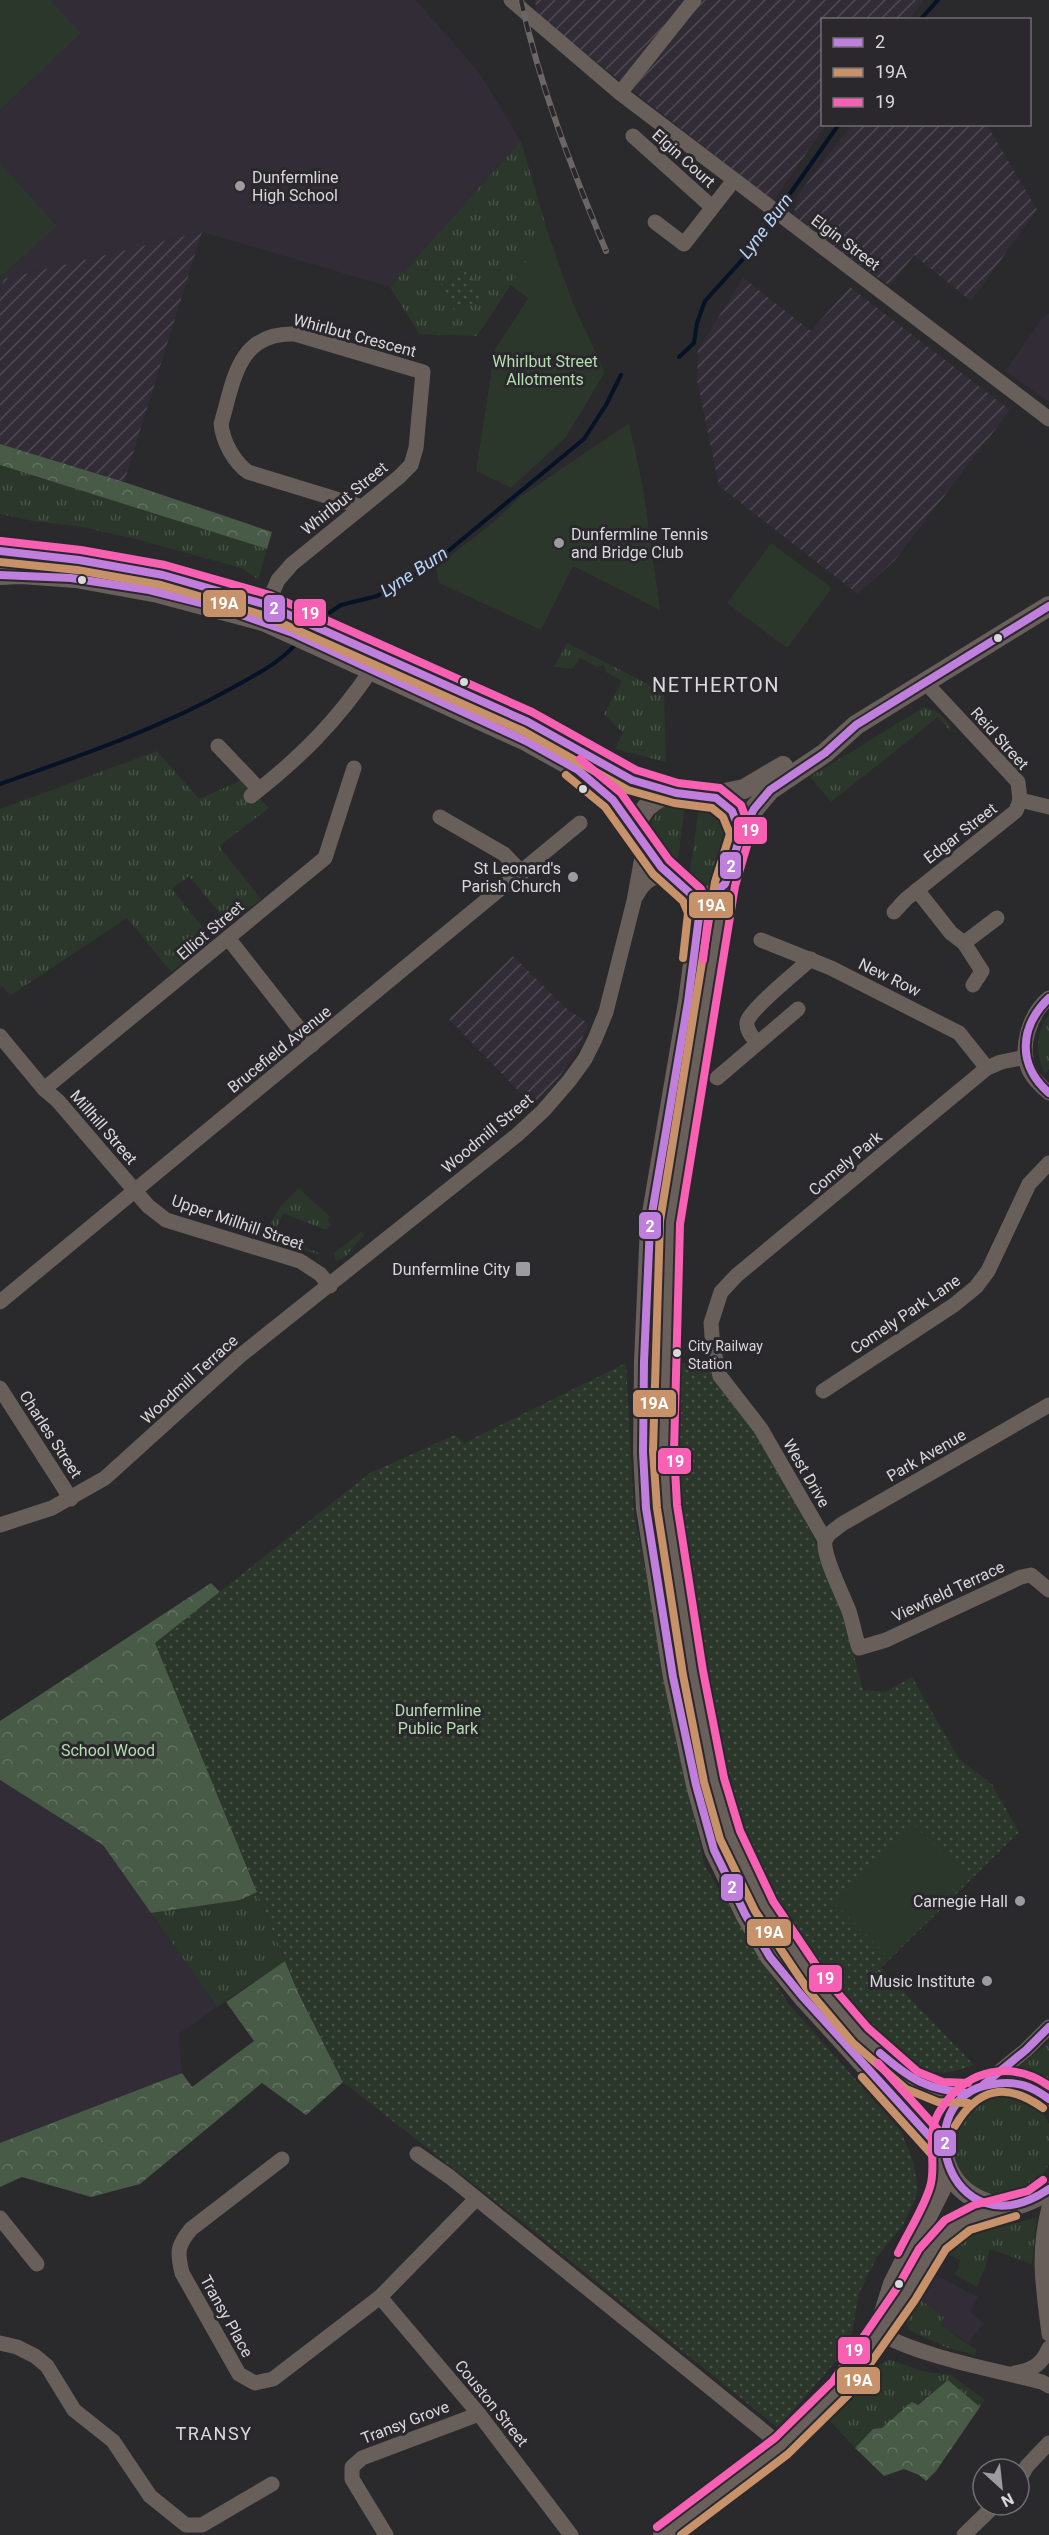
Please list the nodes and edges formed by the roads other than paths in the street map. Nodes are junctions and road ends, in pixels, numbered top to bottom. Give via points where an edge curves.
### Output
1 (512, 0) edge
2 (694, 0) edge
3 (620, 93) junction
4 (633, 136) dead end
5 (734, 180) junction
6 (712, 207) junction
7 (655, 222) dead end
8 (423, 372) joint
9 (1049, 419) edge
10 (362, 507) junction
11 (0, 550) edge
12 (0, 575) edge
13 (267, 605) junction
14 (1049, 606) edge
15 (307, 631) junction
16 (372, 669) junction
17 (925, 682) junction
18 (856, 725) junction
19 (218, 746) dead end
20 (354, 768) dead end
21 (676, 793) junction
22 (710, 796) junction
23 (1020, 800) junction
24 (1049, 807) edge
25 (440, 817) dead end
26 (580, 823) dead end
27 (741, 834) junction
28 (642, 842) junction
29 (522, 873) junction
30 (675, 881) junction
31 (725, 884) junction
32 (917, 890) junction
33 (692, 894) junction
34 (634, 900) junction
35 (894, 912) dead end
36 (997, 918) dead end
37 (228, 938) junction
38 (762, 940) dead end
39 (964, 944) junction
40 (811, 959) junction
41 (973, 985) dead end
42 (1049, 998) edge
43 (798, 1009) dead end
44 (0, 1036) edge
45 (757, 1043) junction
46 (312, 1045) junction
47 (1026, 1057) junction
48 (987, 1068) junction
49 (717, 1078) dead end
50 (44, 1089) junction
51 (1049, 1094) edge
52 (1049, 1163) edge
53 (136, 1190) junction
54 (330, 1286) junction
55 (0, 1302) edge
56 (711, 1323) joint
57 (0, 1388) edge
58 (823, 1391) dead end
59 (1049, 1405) edge
60 (71, 1499) junction
61 (0, 1525) edge
62 (825, 1540) junction
63 (1049, 1590) edge
64 (859, 1648) joint
65 (1049, 2027) edge
66 (976, 2089) junction
67 (1049, 2099) edge
68 (943, 2153) junction
69 (417, 2154) dead end
70 (282, 2159) dead end
71 (1049, 2189) edge
72 (476, 2199) junction
73 (1014, 2206) junction
74 (1049, 2207) edge
75 (0, 2218) edge
76 (37, 2264) dead end
77 (380, 2297) junction
78 (878, 2332) junction
79 (1049, 2334) edge
80 (0, 2343) edge
81 (1049, 2348) edge
82 (1006, 2373) junction
83 (1049, 2386) edge
84 (480, 2414) junction
85 (1049, 2443) edge
86 (782, 2446) junction
87 (1031, 2462) edge
88 (272, 2484) dead end
89 (983, 2517) edge
90 (386, 2535) edge
91 (571, 2535) edge
92 (663, 2535) edge
93 (964, 2535) edge

1 - 3 street, Elgin Street
2 - 3 street
3 - 5 street, Elgin Street
4 - 6 street, Elgin Court
5 - 6 street, Elgin Court
5 - 9 street, Elgin Street
6 - 7 street, Elgin Court via 684,244
8 - 10 street, Whirlbut Street via 411,465
8 - 10 street, Whirlbut Crescent via 295,334 280,333 250,348 241,359 221,424 222,435 238,465 248,472
10 - 13 street, Whirlbut Street via 283,573
11 - 13 main road via 163,575
12 - 15 main road via 76,578 158,593
13 - 15 main road
14 - 17 main road
15 - 16 main road
15 - 21 main road via 528,722 632,780
16 - 19 street via 350,702 303,754 255,793
16 - 28 main road via 526,741 578,770 613,800
17 - 18 main road
17 - 23 street, Reid Street via 1018,782
18 - 22 main road via 818,743 755,784
18 - 27 main road via 825,753 770,790
20 - 37 street, Elliot Street via 325,858
21 - 22 main road
21 - 28 main road via 647,805 640,821
22 - 27 main road via 732,811
23 - 24 street
23 - 32 street, Edgar Street via 1016,812
25 - 29 street via 504,854
26 - 29 street, Brucefield Avenue
27 - 31 main road
28 - 30 main road
28 - 34 street, Woodmill Street
29 - 46 street, Brucefield Avenue
30 - 33 main road
30 - 34 street, Woodmill Street via 649,879
31 - 33 main road via 711,895
31 - 66 main road via 670,1223 663,1451 667,1506 686,1629 714,1780 730,1835 764,1906 816,1983 860,2035 912,2081 941,2092
32 - 35 street, Edgar Street
32 - 39 street
33 - 68 main road via 699,917 650,1225 644,1362 646,1508 671,1670 714,1850 745,1914 770,1957 802,1996
34 - 54 street, Woodmill Street via 606,1012 585,1059 569,1082 517,1135
36 - 39 street
37 - 46 street
37 - 50 street, Elliot Street
38 - 40 street, New Row
39 - 41 street via 982,971
40 - 45 street via 748,1018 747,1029
40 - 48 street, New Row via 960,1034
42 - 47 street via 1033,1016
43 - 45 street
44 - 50 street, Millhill Street
45 - 49 street
46 - 53 street, Brucefield Avenue
47 - 48 street, Comely Park
47 - 51 street via 1030,1072
48 - 56 street, Comely Park via 737,1275 721,1292
50 - 53 street, Millhill Street
52 - 58 street, Comely Park Lane via 1029,1184 988,1271 976,1287
53 - 54 street, Upper Millhill Street via 166,1220 300,1260
53 - 55 street, Brucefield Avenue
54 - 60 street, Woodmill Terrace via 241,1355 112,1472
56 - 62 street, West Drive via 712,1348 720,1376 761,1429
57 - 60 street, Charles Street
59 - 62 street, Park Avenue via 842,1524
60 - 61 street, Woodmill Terrace
62 - 64 street, West Drive via 827,1558
63 - 64 street, Viewfield Terrace via 1031,1575 1021,1577 894,1636
65 - 66 street
66 - 67 main road via 998,2081 1020,2082
66 - 68 main road via 951,2112 943,2129
68 - 73 main road via 952,2178 969,2196 988,2204
68 - 78 main road via 941,2189 893,2284
69 - 72 street
70 - 77 street, Transy Place via 180,2241 182,2273 239,2374 255,2383 273,2379
71 - 73 main road via 1032,2201
72 - 77 street, Transy Place
72 - 86 street
73 - 78 main road via 965,2221 939,2241
74 - 79 street via 1041,2246
75 - 76 street
77 - 84 street, Couston Street
78 - 82 street via 897,2343
78 - 86 main road via 841,2388
80 - 88 street via 17,2347 47,2366 74,2410 113,2441 150,2496 186,2525 202,2525
81 - 82 street via 1037,2366
82 - 83 street
84 - 90 street, Transy Grove via 362,2458 352,2467 352,2479
84 - 91 street, Couston Street
85 - 87 street
86 - 92 main road
89 - 93 street

